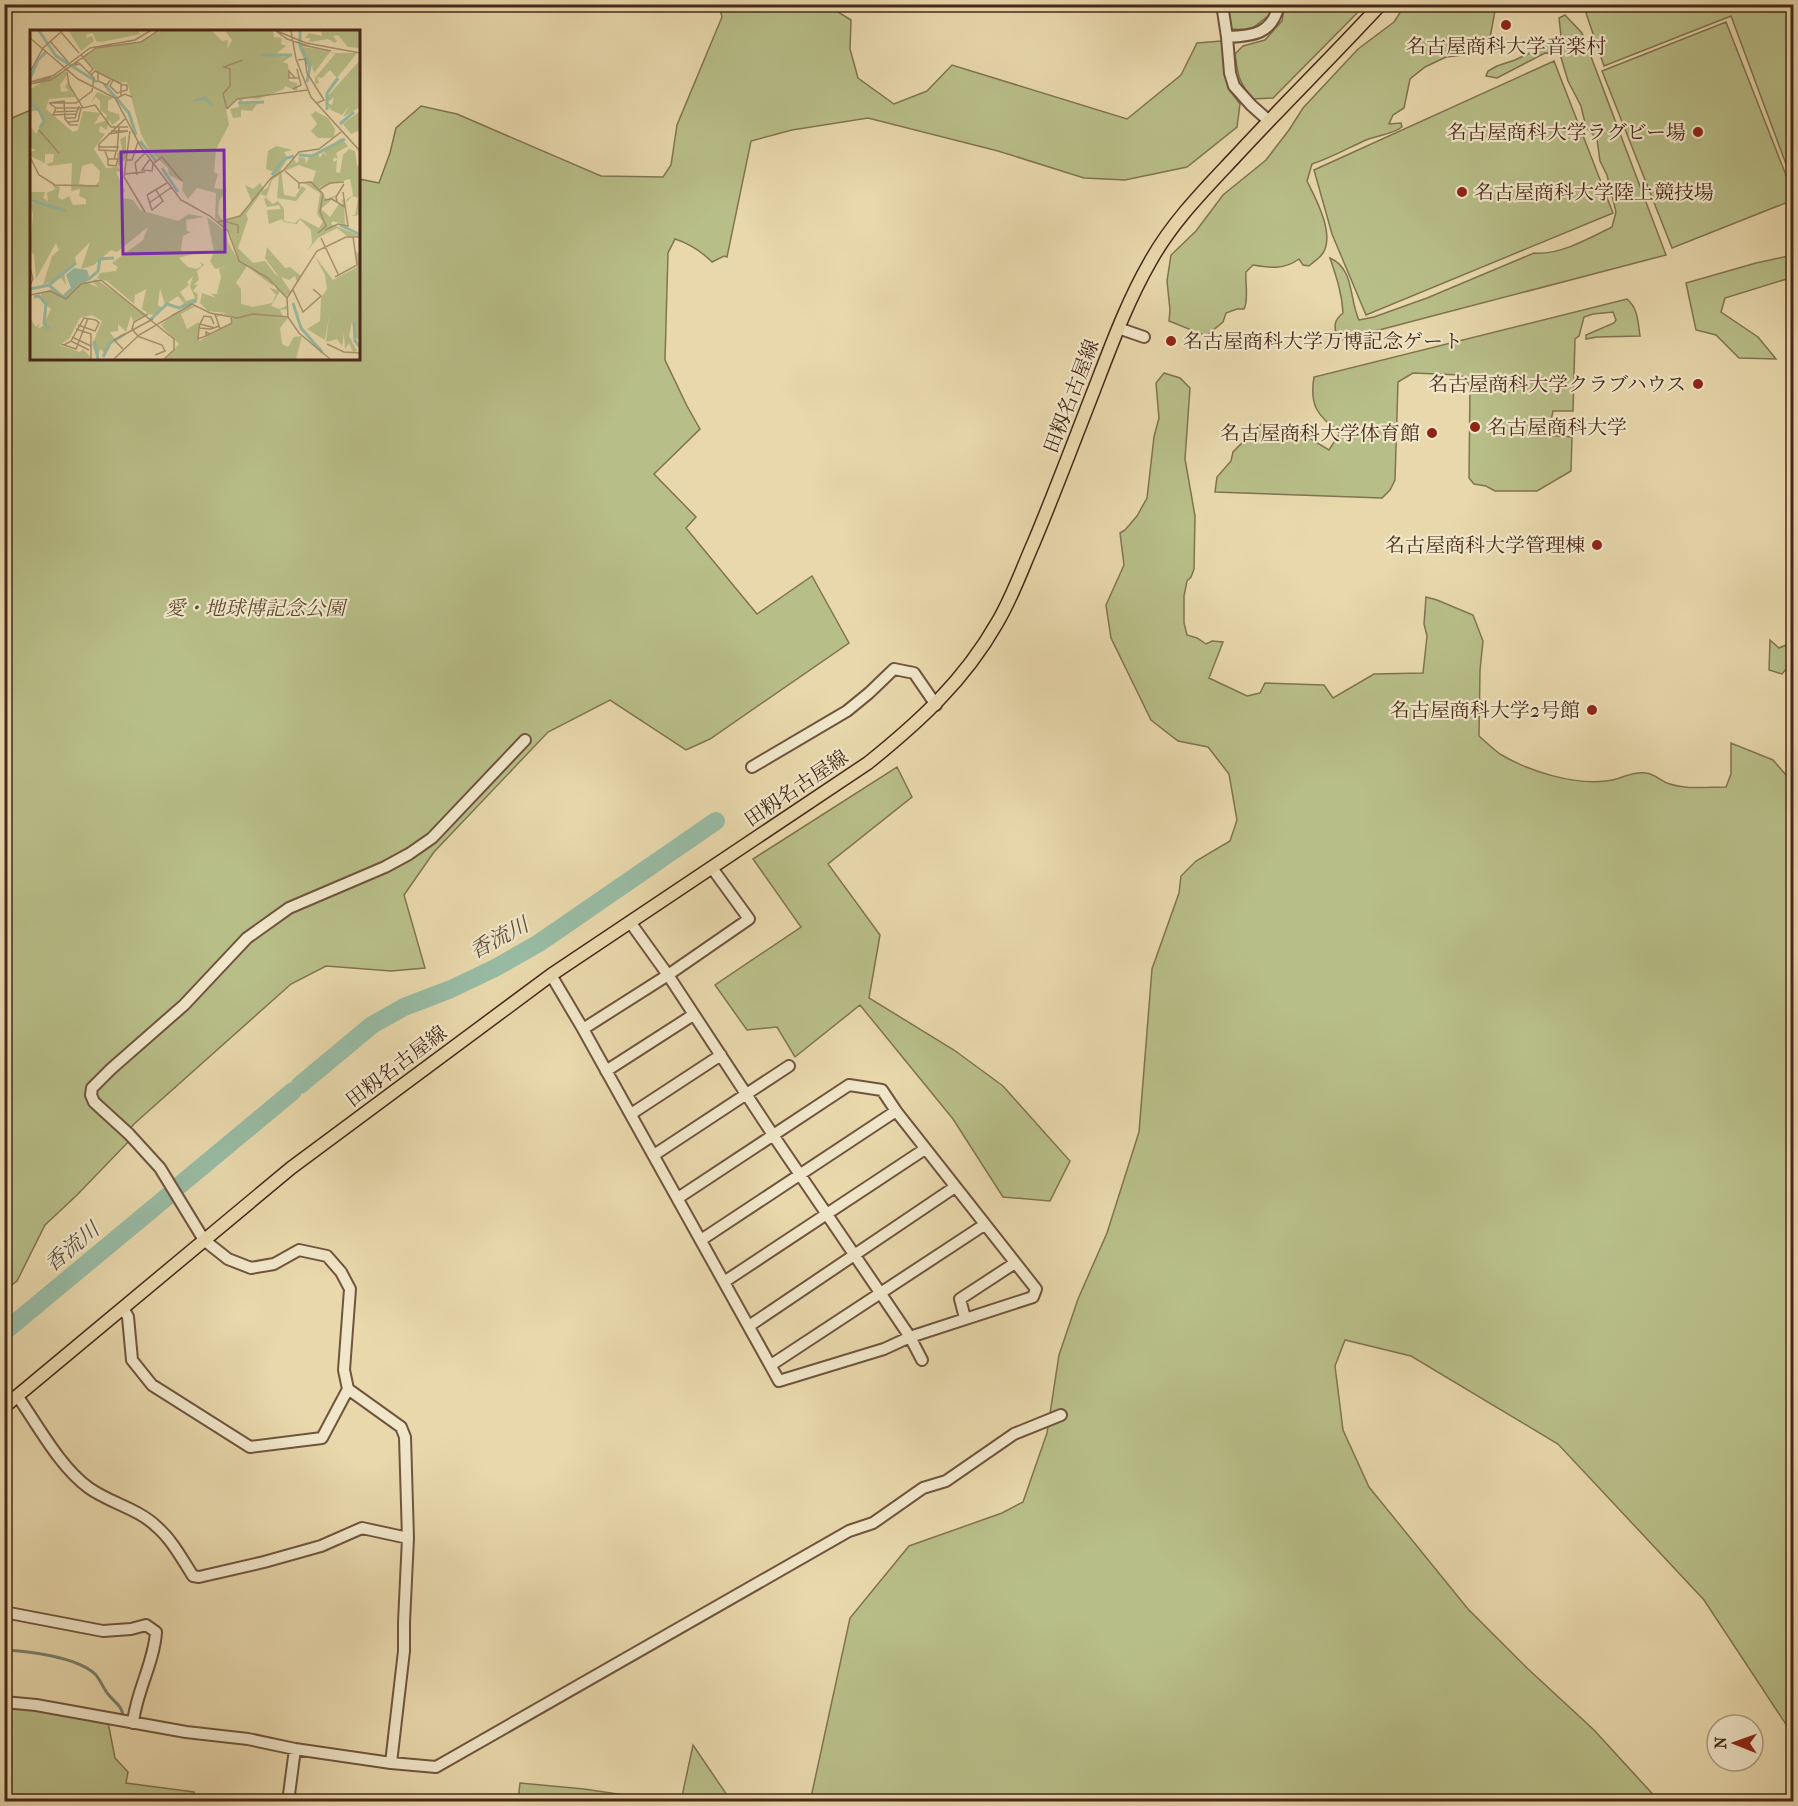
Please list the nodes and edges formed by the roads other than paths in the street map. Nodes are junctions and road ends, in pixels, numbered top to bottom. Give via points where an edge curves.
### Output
1 (1222, 4) edge
2 (1279, 4) edge
3 (1381, 4) edge
4 (1227, 37) junction
5 (1269, 121) junction
6 (1118, 328) junction
7 (1144, 337) dead end
8 (936, 705) junction
9 (525, 740) dead end
10 (752, 767) dead end
11 (712, 868) junction
12 (630, 922) junction
13 (551, 975) junction
14 (668, 975) junction
15 (693, 1015) junction
16 (584, 1029) junction
17 (721, 1055) junction
18 (789, 1066) dead end
19 (606, 1071) junction
20 (747, 1095) junction
21 (896, 1111) junction
22 (631, 1114) junction
23 (773, 1135) junction
24 (925, 1149) junction
25 (654, 1155) junction
26 (801, 1175) junction
27 (955, 1187) junction
28 (678, 1198) junction
29 (826, 1214) junction
30 (984, 1225) junction
31 (204, 1240) junction
32 (701, 1240) junction
33 (853, 1255) junction
34 (1015, 1263) junction
35 (724, 1282) junction
36 (881, 1294) junction
37 (123, 1308) junction
38 (965, 1318) junction
39 (749, 1326) junction
40 (910, 1337) junction
41 (922, 1360) dead end
42 (771, 1365) junction
43 (348, 1389) junction
44 (18, 1397) junction
45 (4, 1407) edge
46 (1061, 1415) dead end
47 (408, 1538) junction
48 (4, 1612) edge
49 (4, 1702) edge
50 (133, 1723) junction
51 (295, 1749) junction
52 (391, 1763) junction
53 (288, 1802) edge

1 - 4 street
2 - 4 street via 1266,28 1248,36
3 - 5 main road, 田籾名古屋線
4 - 5 street via 1234,86
5 - 6 main road, 田籾名古屋線 via 1206,187 1151,258
6 - 7 street
6 - 8 main road, 田籾名古屋線 via 998,623
8 - 10 street via 914,674 894,669 847,711
8 - 11 main road, 田籾名古屋線 via 868,763
9 - 31 street via 432,838 385,867 289,908 248,938 184,1005 92,1088 94,1102 160,1168
11 - 12 main road, 田籾名古屋線
11 - 14 street via 749,919
12 - 13 main road, 田籾名古屋線
12 - 14 street
13 - 16 street
13 - 31 main road, 田籾名古屋線 via 291,1168
14 - 15 street
14 - 16 street
15 - 17 street
15 - 19 street
16 - 19 street
17 - 20 street
17 - 22 street
18 - 20 street
19 - 22 street
20 - 23 street
20 - 25 street
21 - 23 street via 882,1090 849,1085
21 - 24 street
21 - 26 street
22 - 25 street
23 - 26 street
23 - 28 street
24 - 27 street
24 - 29 street
25 - 28 street
26 - 29 street
26 - 32 street
27 - 30 street
27 - 33 street
28 - 32 street
29 - 33 street
29 - 35 street
30 - 34 street
30 - 36 street
31 - 37 main road, 田籾名古屋線
31 - 43 street via 228,1259 251,1268 274,1264 299,1250 327,1256 350,1289 344,1370
32 - 35 street
33 - 36 street
33 - 39 street
34 - 38 street via 960,1299
34 - 38 street via 1036,1289 1034,1297
35 - 39 street
36 - 40 street
36 - 42 street
37 - 43 street via 128,1317 132,1360 152,1385 250,1447 322,1438
37 - 44 main road, 田籾名古屋線
38 - 40 street
39 - 42 street
40 - 41 street
40 - 42 street via 884,1349 779,1381
43 - 47 street via 401,1427 405,1437
44 - 45 main road, 田籾名古屋線
44 - 47 street via 69,1470 90,1488 156,1525 193,1575 199,1577 275,1559 321,1546 362,1528
46 - 52 street via 1014,1434 946,1481 923,1488 873,1523 849,1531 436,1767
47 - 52 street via 404,1651
48 - 50 street via 103,1631 146,1625 156,1632
49 - 50 street
50 - 51 street
51 - 52 street
51 - 53 street

